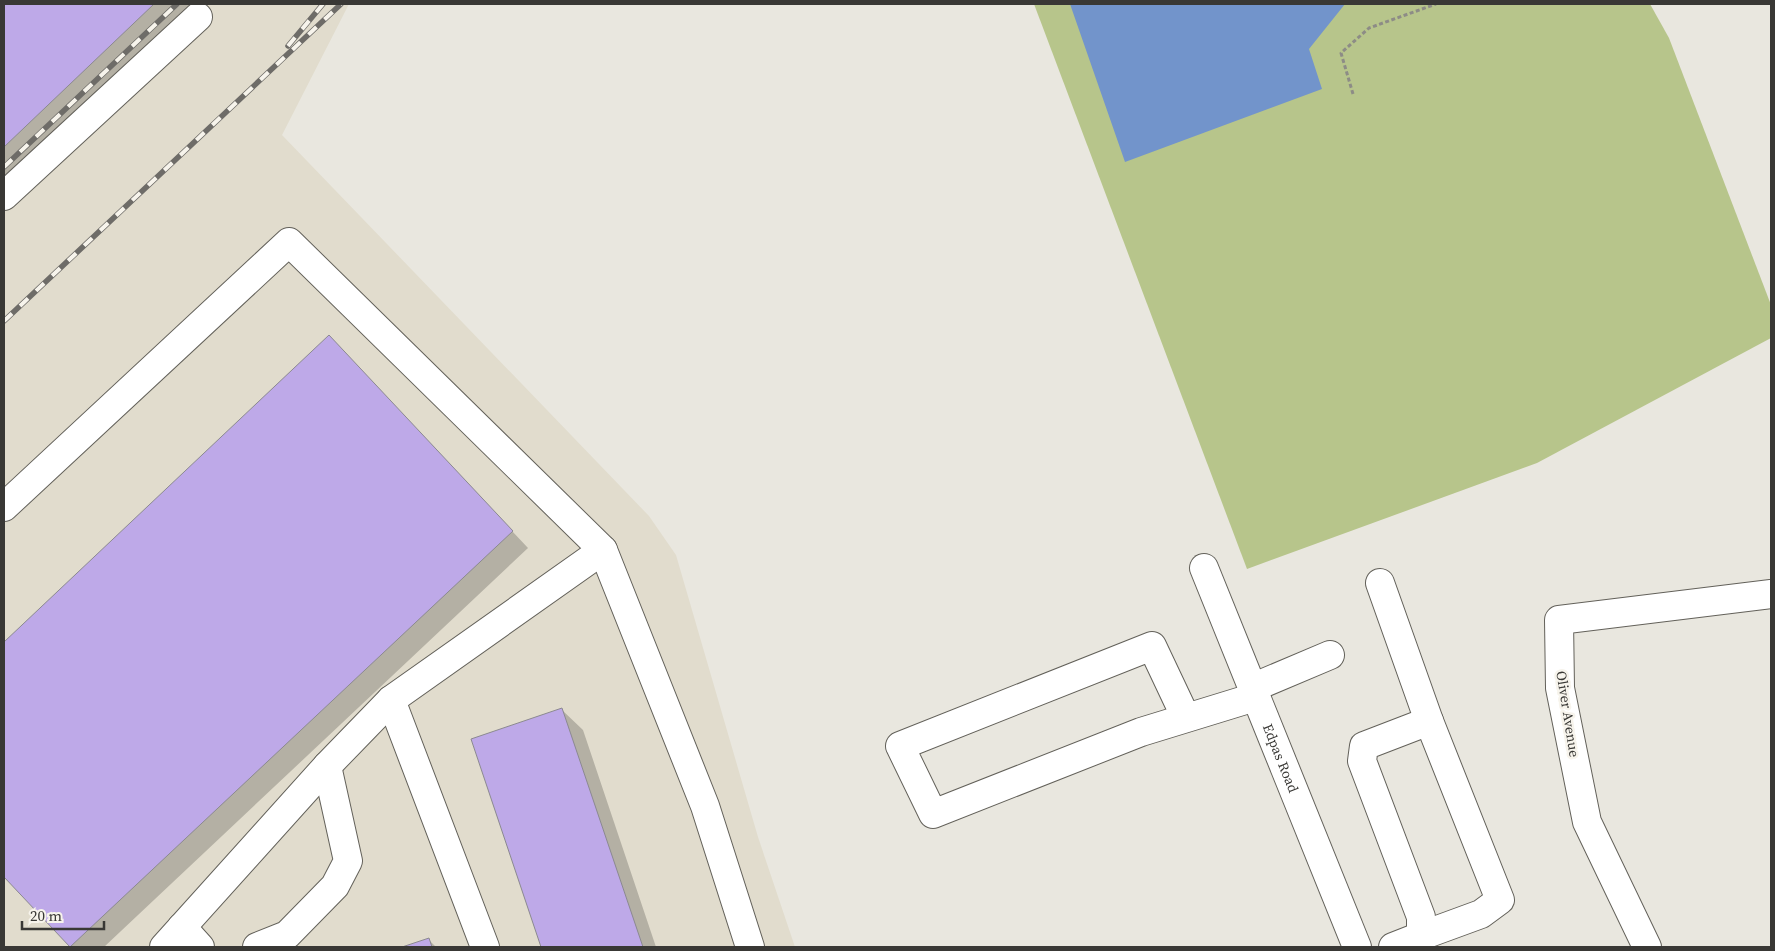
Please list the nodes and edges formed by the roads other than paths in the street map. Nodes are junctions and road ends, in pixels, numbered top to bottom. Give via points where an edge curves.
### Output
1 (198, 17) dead end
2 (4, 196) edge
3 (4, 507) edge
4 (603, 550) junction
5 (1204, 568) dead end
6 (1380, 583) dead end
7 (1771, 594) edge
8 (1330, 655) dead end
9 (1254, 692) junction
10 (391, 700) junction
11 (1186, 718) junction
12 (1429, 721) junction
13 (327, 766) junction
14 (182, 927) junction
15 (1421, 936) junction
16 (164, 947) edge
17 (200, 947) edge
18 (257, 947) edge
19 (485, 947) edge
20 (750, 947) edge
21 (1357, 947) edge
22 (1393, 947) edge
23 (1647, 947) edge

1 - 2 street
3 - 4 street via 289,242
4 - 10 street
4 - 20 street via 705,806
5 - 9 street, Edpas Road
6 - 12 street
7 - 23 street, Oliver Avenue via 1559,620 1560,688 1586,822
8 - 9 street
9 - 11 street
9 - 21 street, Edpas Road
10 - 13 street
10 - 19 street
11 - 11 street via 1141,732 933,814 900,746 1152,646
12 - 15 street via 1364,746 1362,762 1421,917
12 - 15 street via 1500,900 1481,914
13 - 14 street
13 - 18 street via 348,861 335,886 287,935
14 - 16 street
14 - 17 street
15 - 22 street

